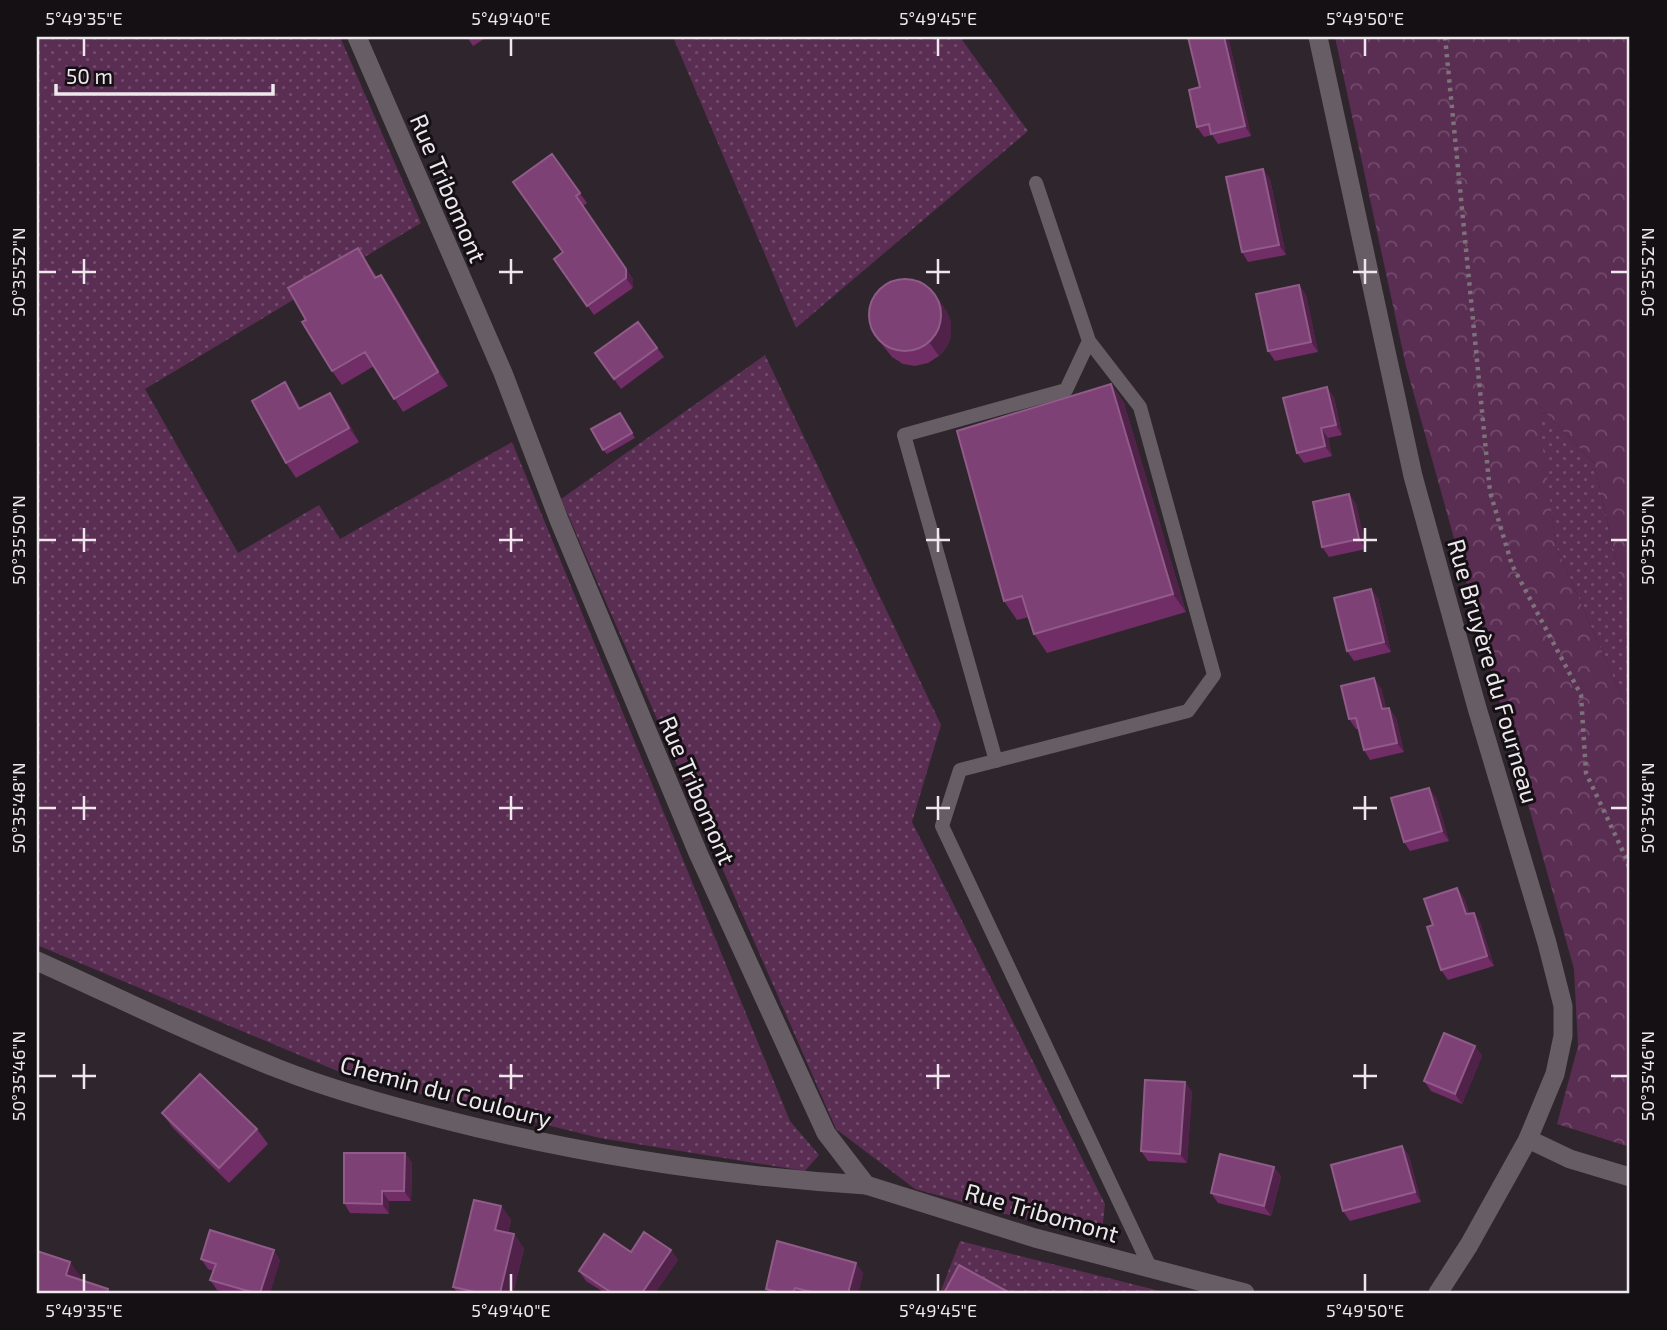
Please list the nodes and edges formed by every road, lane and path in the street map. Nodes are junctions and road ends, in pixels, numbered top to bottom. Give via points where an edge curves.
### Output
1 (357, 37) edge
2 (1318, 37) edge
3 (1445, 37) edge
4 (1036, 183) dead end
5 (1089, 341) junction
6 (996, 761) junction
7 (1630, 872) edge
8 (37, 961) edge
9 (1528, 1139) junction
10 (1630, 1177) edge
11 (866, 1185) junction
12 (1150, 1267) junction
13 (1245, 1293) edge
14 (1438, 1293) edge

1 - 11 street, Rue Tribomont via 503,373 698,853 826,1133
2 - 9 street, Rue Bruyère du Fourneau via 1413,476 1563,1006 1563,1036 1555,1074
3 - 7 path via 1490,492 1512,565 1581,695 1586,773
4 - 5 lane
5 - 6 lane via 1066,390 904,435
5 - 6 lane via 1140,407 1214,675 1188,711
6 - 12 lane via 960,770 942,826
8 - 11 street, Chemin du Couloury via 280,1070 376,1102 530,1141 651,1163 772,1179
9 - 10 street via 1570,1159
9 - 14 street, Rue Bruyère du Fourneau
11 - 12 street, Rue Tribomont via 1035,1238
12 - 13 street, Rue Tribomont

